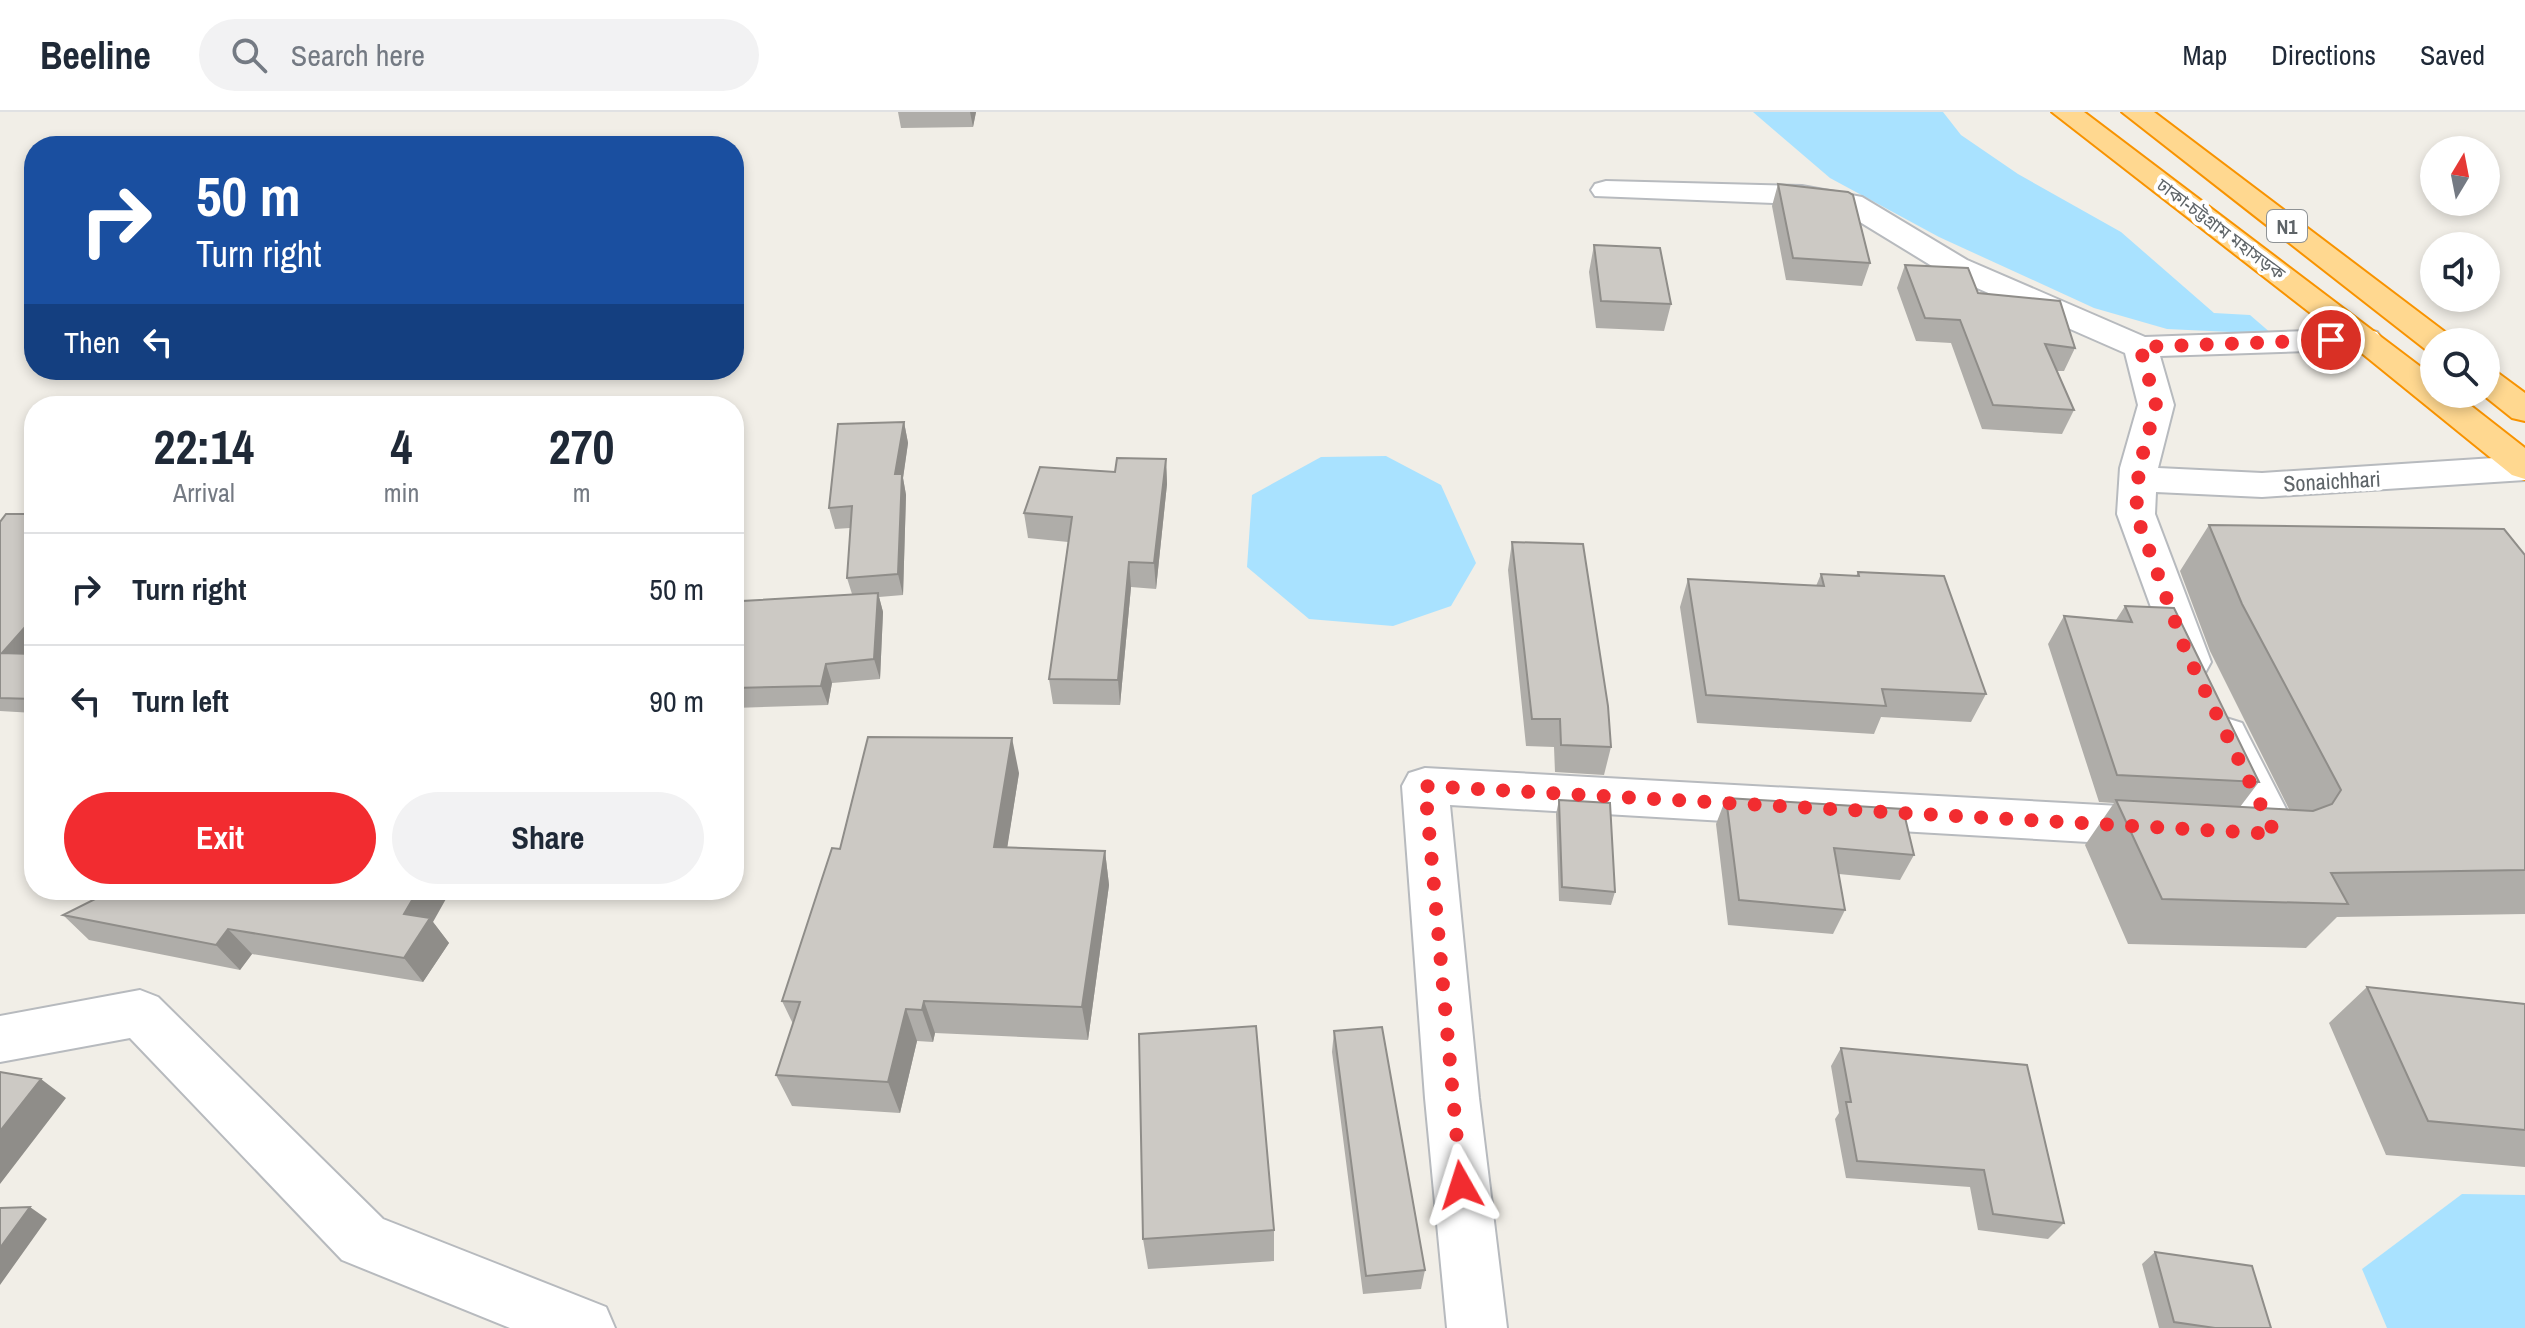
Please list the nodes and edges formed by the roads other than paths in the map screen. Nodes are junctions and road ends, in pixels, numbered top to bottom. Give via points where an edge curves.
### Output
1 (2066, 112) edge
2 (2136, 112) edge
3 (1606, 190) dead end
4 (2420, 329) edge
5 (2365, 339) junction
6 (2140, 347) junction
7 (2500, 391) edge
8 (2525, 410) edge
9 (2525, 468) edge
10 (2138, 479) junction
11 (0, 1039) edge
12 (585, 1328) edge
13 (1477, 1328) edge

1 - 5 highway, ঢাকা-চট্টগ্রাম মহাসড়ক / N1
2 - 4 highway, ঢাকা-চট্টগ্রাম মহাসড়ক / N1
3 - 6 street via 1802,195 1851,203 1956,267
5 - 6 street
5 - 9 highway, ঢাকা-চট্টগ্রাম মহাসড়ক / N1
6 - 10 street via 2156,405
7 - 8 highway
9 - 10 street, Sonaichhari via 2262,485
10 - 13 street via 2136,514 2186,652 2275,834 1425,786
11 - 12 street via 140,1013 363,1240

